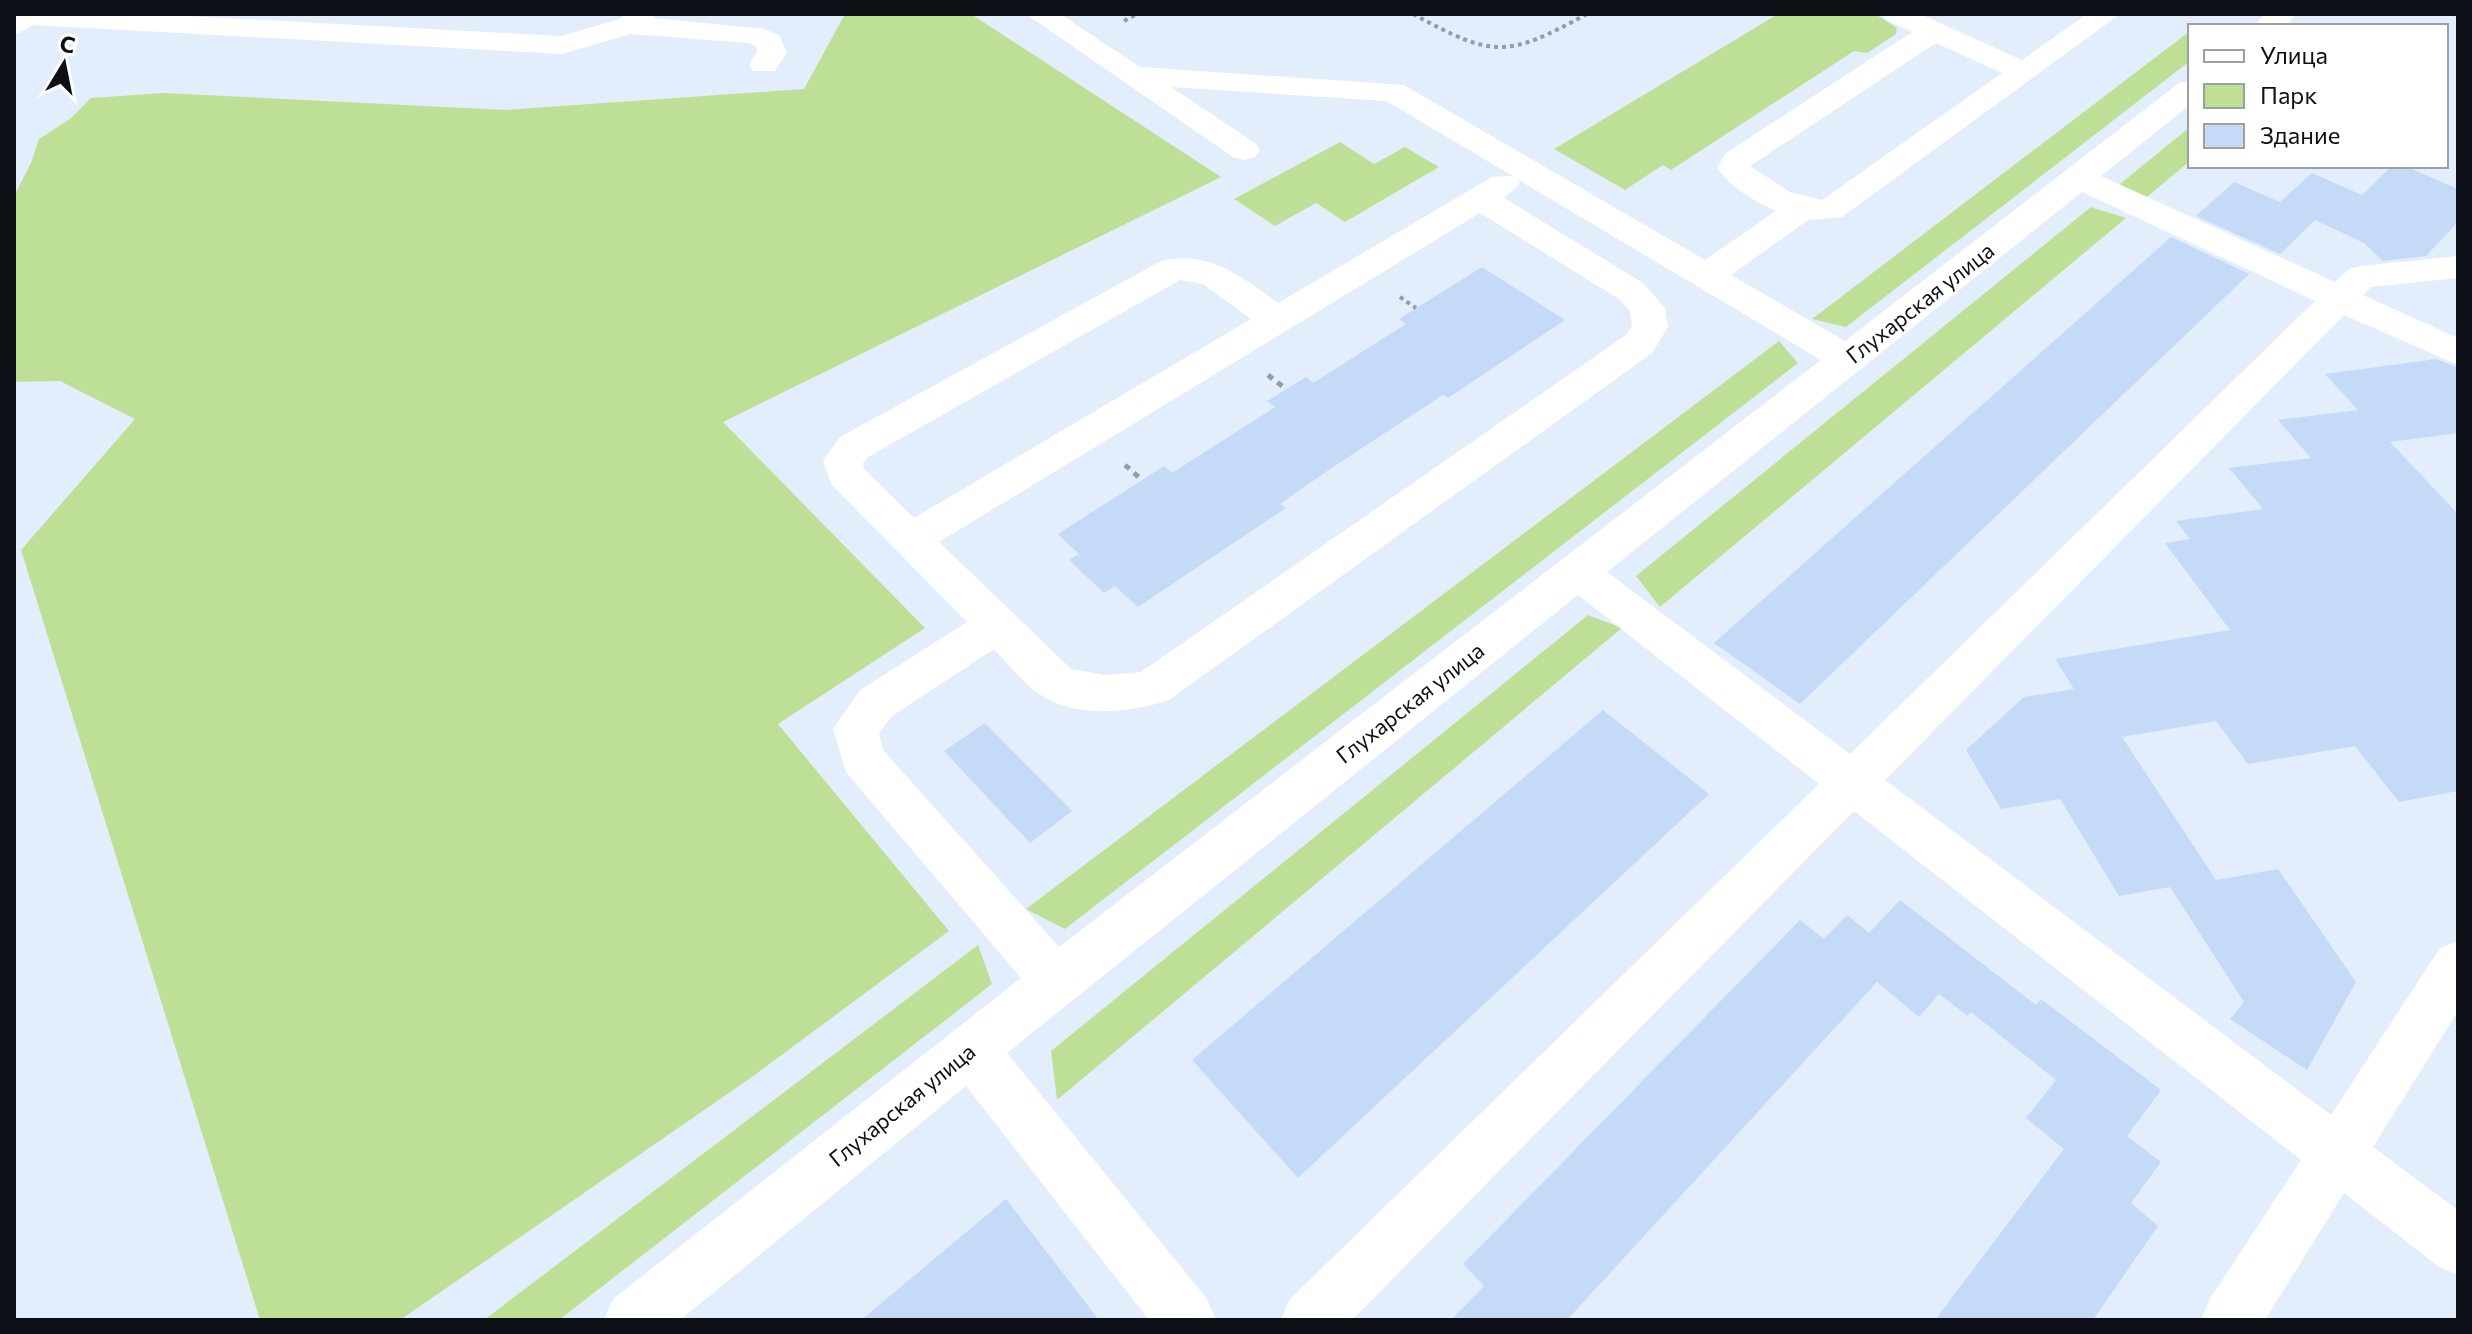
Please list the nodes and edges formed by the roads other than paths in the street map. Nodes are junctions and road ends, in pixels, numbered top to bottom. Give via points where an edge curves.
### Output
1 (1040, 14) edge
2 (1896, 14) edge
3 (2106, 14) edge
4 (635, 20) edge
5 (14, 26) edge
6 (1934, 31) junction
7 (764, 65) dead end
8 (2024, 72) junction
9 (1133, 76) junction
10 (2188, 92) edge
11 (1244, 150) dead end
12 (1526, 170) junction
13 (2078, 178) junction
14 (1480, 198) junction
15 (1801, 209) junction
16 (2458, 267) edge
17 (1705, 276) junction
18 (2338, 298) junction
19 (1276, 320) junction
20 (2458, 353) edge
21 (1848, 359) junction
22 (911, 539) junction
23 (1577, 572) junction
24 (997, 625) junction
25 (1850, 780) junction
26 (2458, 965) edge
27 (1056, 981) junction
28 (971, 1050) junction
29 (2339, 1156) junction
30 (2458, 1246) edge
31 (634, 1320) edge
32 (1186, 1320) edge
33 (1311, 1320) edge
34 (2231, 1320) edge

1 - 9 street
2 - 6 street
3 - 8 street
4 - 5 street via 562,45 27,16
4 - 7 street via 754,35 769,41 772,52
6 - 8 street
6 - 15 street via 1737,160 1733,168 1741,177
8 - 15 street via 1830,210
9 - 11 street
9 - 12 street via 1380,88
10 - 13 street, Глухарская улица
12 - 14 street
12 - 17 street
13 - 18 street
13 - 21 street, Глухарская улица
14 - 19 street
14 - 24 street via 1631,291 1647,308 1650,327 1639,344 1153,687 1120,696 1085,694 1055,682
15 - 17 street
16 - 18 street via 2361,277
17 - 21 street
18 - 20 street
18 - 25 street
19 - 22 street
19 - 22 street via 1208,271 1191,266 1173,269 854,447 843,461 846,475
21 - 23 street, Глухарская улица
22 - 24 street
23 - 25 street
23 - 27 street, Глухарская улица
24 - 27 street via 876,703 856,729 862,758
25 - 29 street
25 - 33 street
26 - 29 street
27 - 28 street, Глухарская улица
28 - 31 street, Глухарская улица
28 - 32 street
29 - 30 street
29 - 34 street

